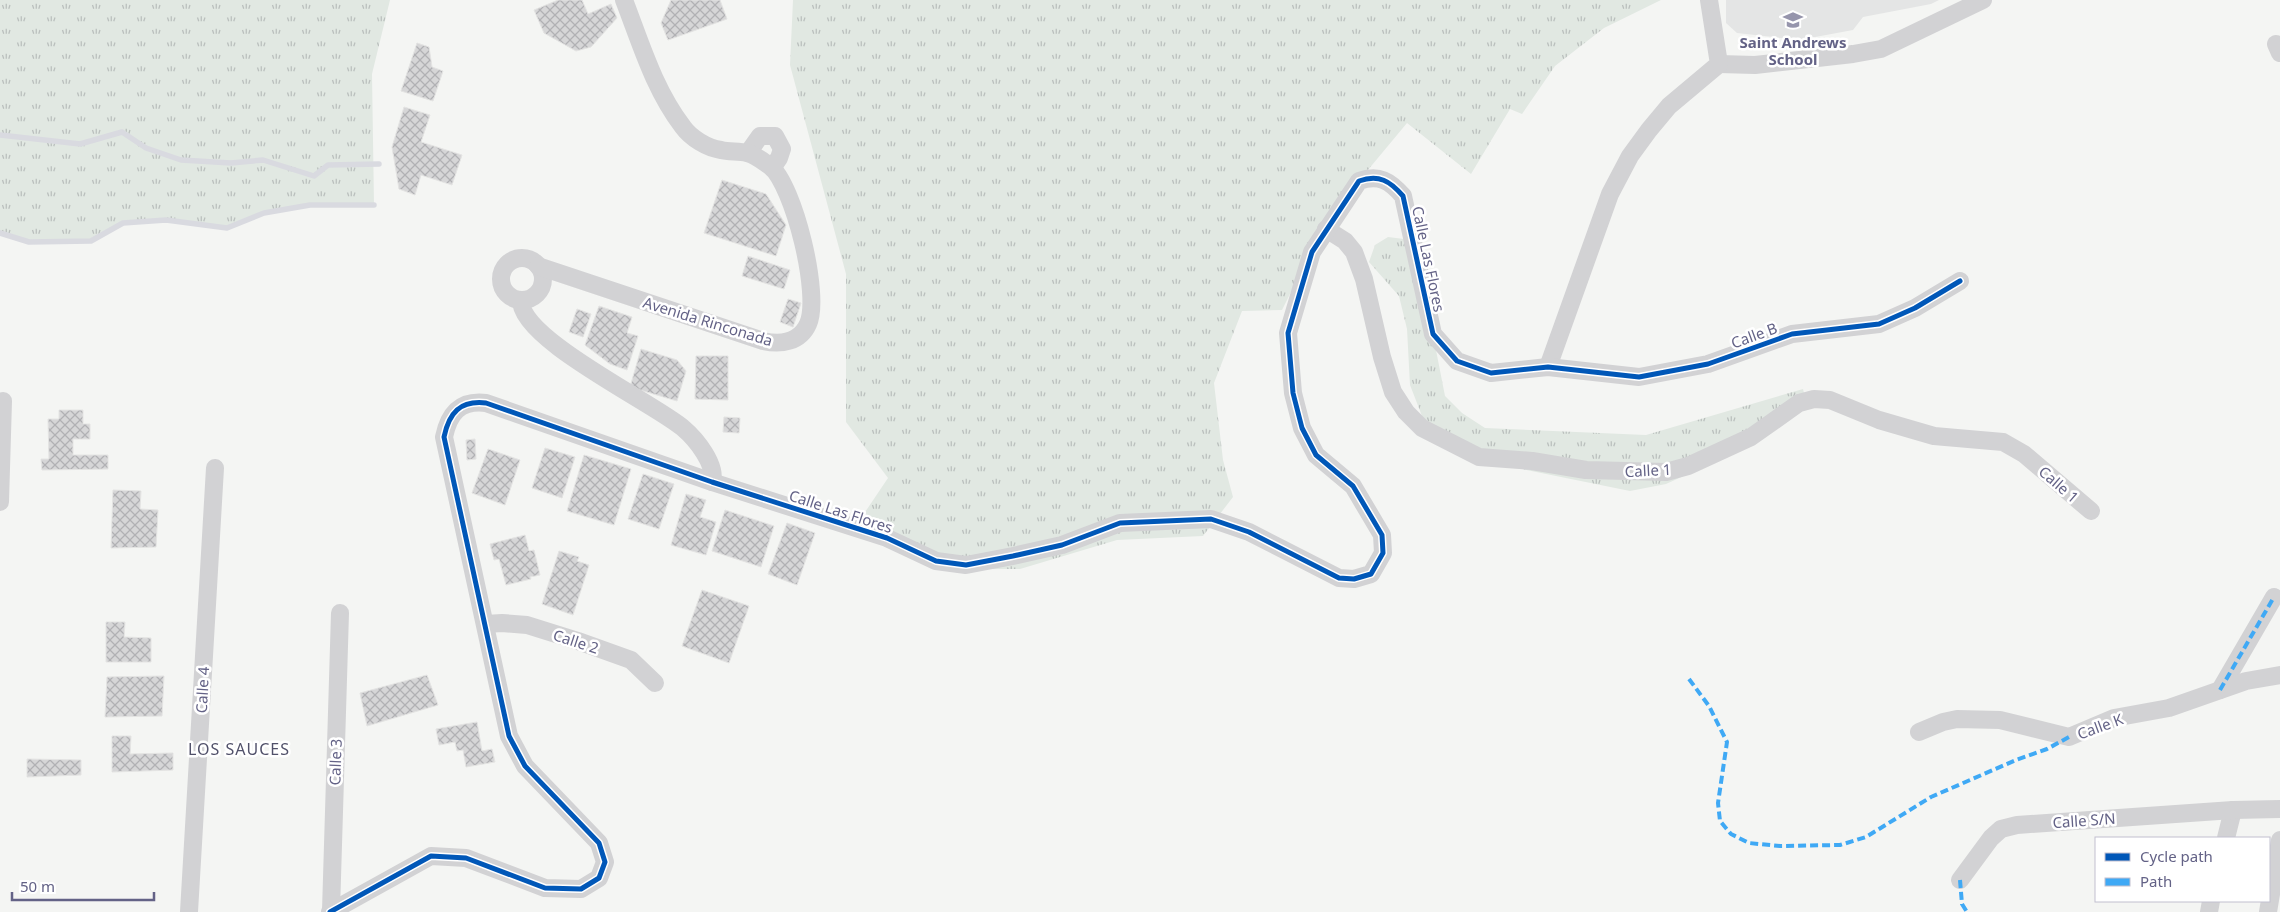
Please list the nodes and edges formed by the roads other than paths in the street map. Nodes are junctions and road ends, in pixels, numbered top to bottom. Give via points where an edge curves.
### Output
1 (624, 0) edge
2 (1709, 0) edge
3 (1983, 0) edge
4 (1718, 64) junction
5 (748, 153) junction
6 (772, 168) junction
7 (1326, 229) junction
8 (538, 266) junction
9 (558, 274) junction
10 (1960, 281) dead end
11 (532, 294) junction
12 (1548, 367) junction
13 (3, 401) dead end
14 (215, 468) dead end
15 (712, 482) junction
16 (0, 502) edge
17 (2091, 511) dead end
18 (2274, 597) dead end
19 (340, 613) dead end
20 (486, 624) junction
21 (2280, 675) edge
22 (656, 682) dead end
23 (2220, 690) junction
24 (1918, 732) dead end
25 (2233, 810) junction
26 (2280, 810) edge
27 (2226, 837) edge
28 (2280, 840) edge
29 (1960, 880) dead end
30 (2270, 900) edge
31 (330, 911) edge
32 (189, 912) edge

1 - 5 street, Avenida Rinconada via 655,82 685,130 700,142 719,150
2 - 4 street
3 - 4 street via 1880,48 1755,65
4 - 12 street via 1669,106 1630,156 1610,194
5 - 6 street, Avenida Rinconada
5 - 6 street via 760,136 775,136 782,148
6 - 9 street, Avenida Rinconada via 789,199 803,236 812,293 810,322 793,340 776,344 763,341
7 - 12 street, Calle Las Flores via 1359,181 1376,177 1393,184 1403,196 1433,334 1445,350 1458,361 1491,373
7 - 15 street, Calle Las Flores via 1309,262 1288,333 1294,393 1302,428 1316,455 1353,486 1382,535 1383,553 1376,569 1368,576 1339,578 1249,532 1211,519 1120,523 1062,546 966,565 936,560 886,538
7 - 17 street, Calle 1 via 1345,241 1354,252 1364,280 1384,366 1393,392 1406,412 1422,428 1479,457 1586,470 1666,472 1688,466 1751,437 1799,403 1814,399 1830,400 1879,420 1934,436 2003,442 2024,454
8 - 9 street, Avenida Rinconada
8 - 11 street, Avenida Rinconada via 542,272
8 - 11 street, Avenida Rinconada via 533,261 519,258 503,271 502,285 509,296
9 - 11 street
10 - 12 street, Calle B via 1915,308 1879,324 1792,334 1708,364 1639,377
11 - 15 street, Avenida Rinconada via 523,310 533,325 580,363 684,428 709,459 714,474
13 - 16 street
14 - 32 street, Calle 4
15 - 20 street, Calle Las Flores via 486,403 468,403 458,407 447,423 444,438
18 - 23 street
19 - 31 street, Calle 3
20 - 22 street, Calle 2 via 528,625 578,641 631,660
20 - 31 street, Calle Las Flores via 509,736 525,766 599,843 604,862 599,878 581,889 545,888 466,858 431,856
21 - 23 street, Calle K
23 - 24 street, Calle K via 2169,708 2114,718 2069,737 2000,720 1957,719
25 - 26 street, Calle S/N
25 - 27 street
25 - 29 street, Calle S/N via 2017,825 2001,829
28 - 30 street

